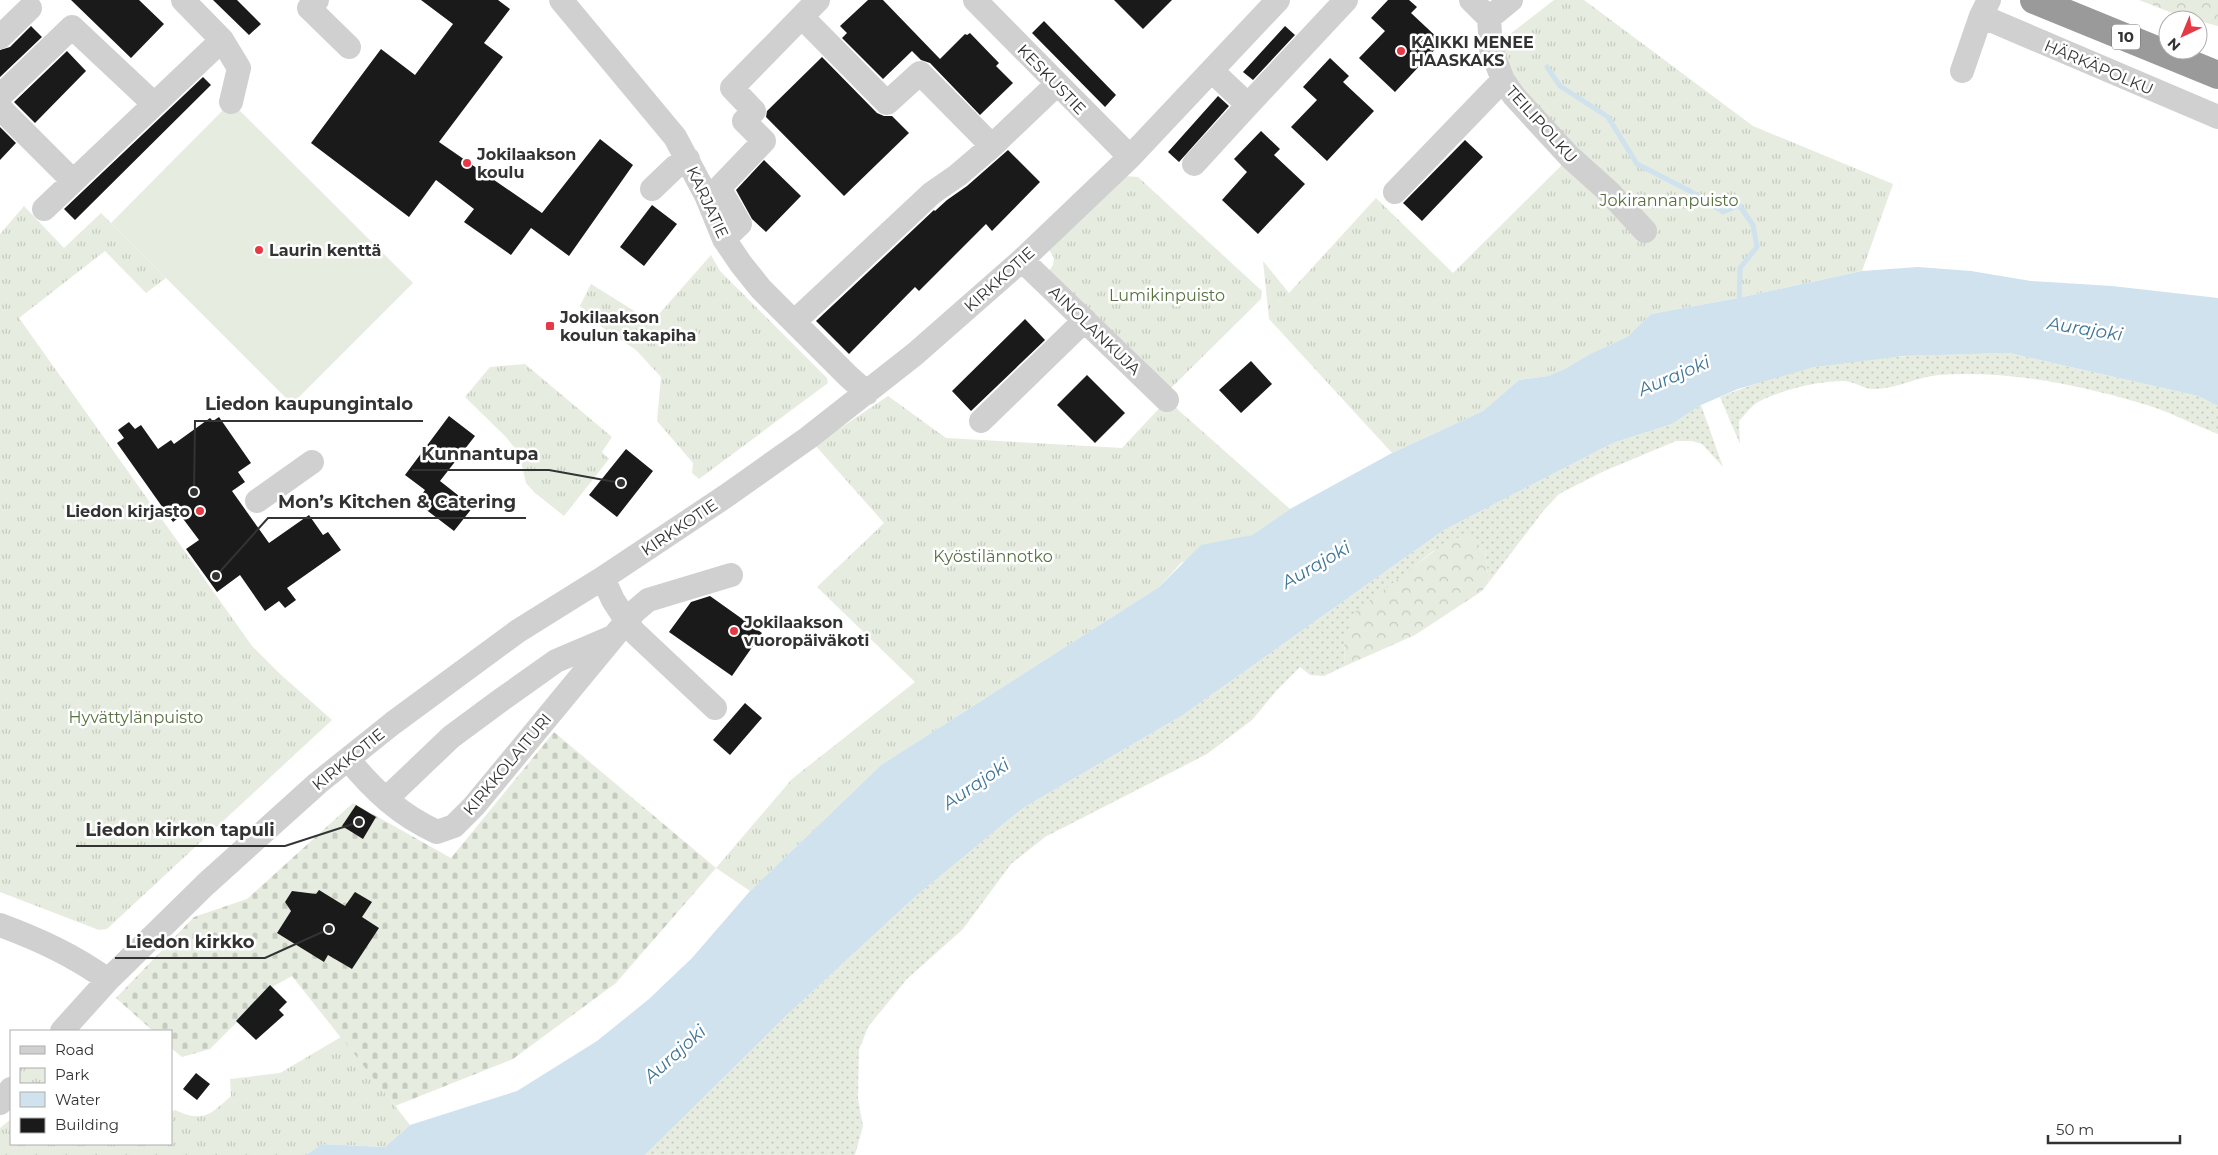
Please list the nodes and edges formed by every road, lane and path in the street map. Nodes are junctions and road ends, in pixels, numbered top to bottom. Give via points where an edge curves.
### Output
1 (183, 0) edge
2 (317, 0) edge
3 (560, 0) edge
4 (818, 0) edge
5 (975, 0) edge
6 (1278, 0) edge
7 (1346, 0) edge
8 (1471, 0) edge
9 (1511, 0) edge
10 (2034, 0) edge
11 (30, 8) dead end
12 (1985, 8) edge
13 (802, 17) junction
14 (1489, 18) junction
15 (0, 37) edge
16 (222, 40) junction
17 (349, 47) dead end
18 (1212, 71) junction
19 (1962, 71) dead end
20 (2218, 75) edge
21 (1503, 80) junction
22 (1057, 84) junction
23 (0, 96) edge
24 (231, 102) dead end
25 (154, 104) junction
26 (1248, 105) junction
27 (0, 108) edge
28 (2218, 117) edge
29 (992, 146) junction
30 (1130, 157) junction
31 (688, 159) junction
32 (1194, 164) dead end
33 (73, 181) junction
34 (652, 189) dead end
35 (1395, 192) dead end
36 (44, 209) dead end
37 (1645, 231) dead end
38 (724, 239) junction
39 (1022, 260) junction
40 (1085, 320) junction
41 (794, 322) junction
42 (867, 393) junction
43 (1167, 400) dead end
44 (981, 421) dead end
45 (312, 462) dead end
46 (257, 501) dead end
47 (731, 575) dead end
48 (603, 578) junction
49 (619, 629) junction
50 (715, 708) dead end
51 (348, 759) junction
52 (386, 800) junction
53 (0, 925) edge
54 (108, 980) junction
55 (63, 1030) edge
56 (10, 1090) edge
57 (0, 1103) edge

1 - 16 street
2 - 17 street via 309,8
3 - 31 street, KARJATIE via 653,108
4 - 13 street
5 - 22 street, KESKUSTIE
6 - 18 street, KIRKKOTIE
7 - 26 street
8 - 14 street
9 - 14 street
10 - 20 highway, 10
11 - 15 street
12 - 19 street
12 - 28 street, HÄRKÄPOLKU
13 - 29 street via 888,103 920,73
13 - 38 street via 732,88 754,111 744,121 764,141 719,188 740,224
14 - 21 street, TEILIPOLKU via 1491,49
16 - 24 street via 239,68
16 - 25 street
18 - 26 street
18 - 30 street, KIRKKOTIE
21 - 35 street
21 - 37 street, TEILIPOLKU via 1570,157
22 - 29 street
22 - 30 street, KESKUSTIE
23 - 25 street via 72,27
25 - 33 street
26 - 32 street
27 - 33 street
29 - 41 street via 932,193
30 - 39 street, KIRKKOTIE
31 - 34 street
31 - 38 street, KARJATIE
33 - 36 street
38 - 41 street, KARJATIE via 761,289
39 - 40 street, AINOLANKUJA
39 - 42 street, KIRKKOTIE
40 - 43 street, AINOLANKUJA
40 - 44 street
41 - 42 street, KARJATIE
42 - 48 street, KIRKKOTIE via 726,496
45 - 46 street
47 - 49 street via 648,600
48 - 49 street via 613,600
48 - 51 street, KIRKKOTIE via 518,631
49 - 50 street via 632,631
49 - 52 street via 556,661 506,696 451,737
49 - 52 street, KIRKKOLAITURI via 454,826 437,832 413,821
51 - 52 street, KIRKKOLAITURI
51 - 54 street, KIRKKOTIE via 206,884
53 - 54 street via 59,949
54 - 55 street, KIRKKOTIE
56 - 57 street

